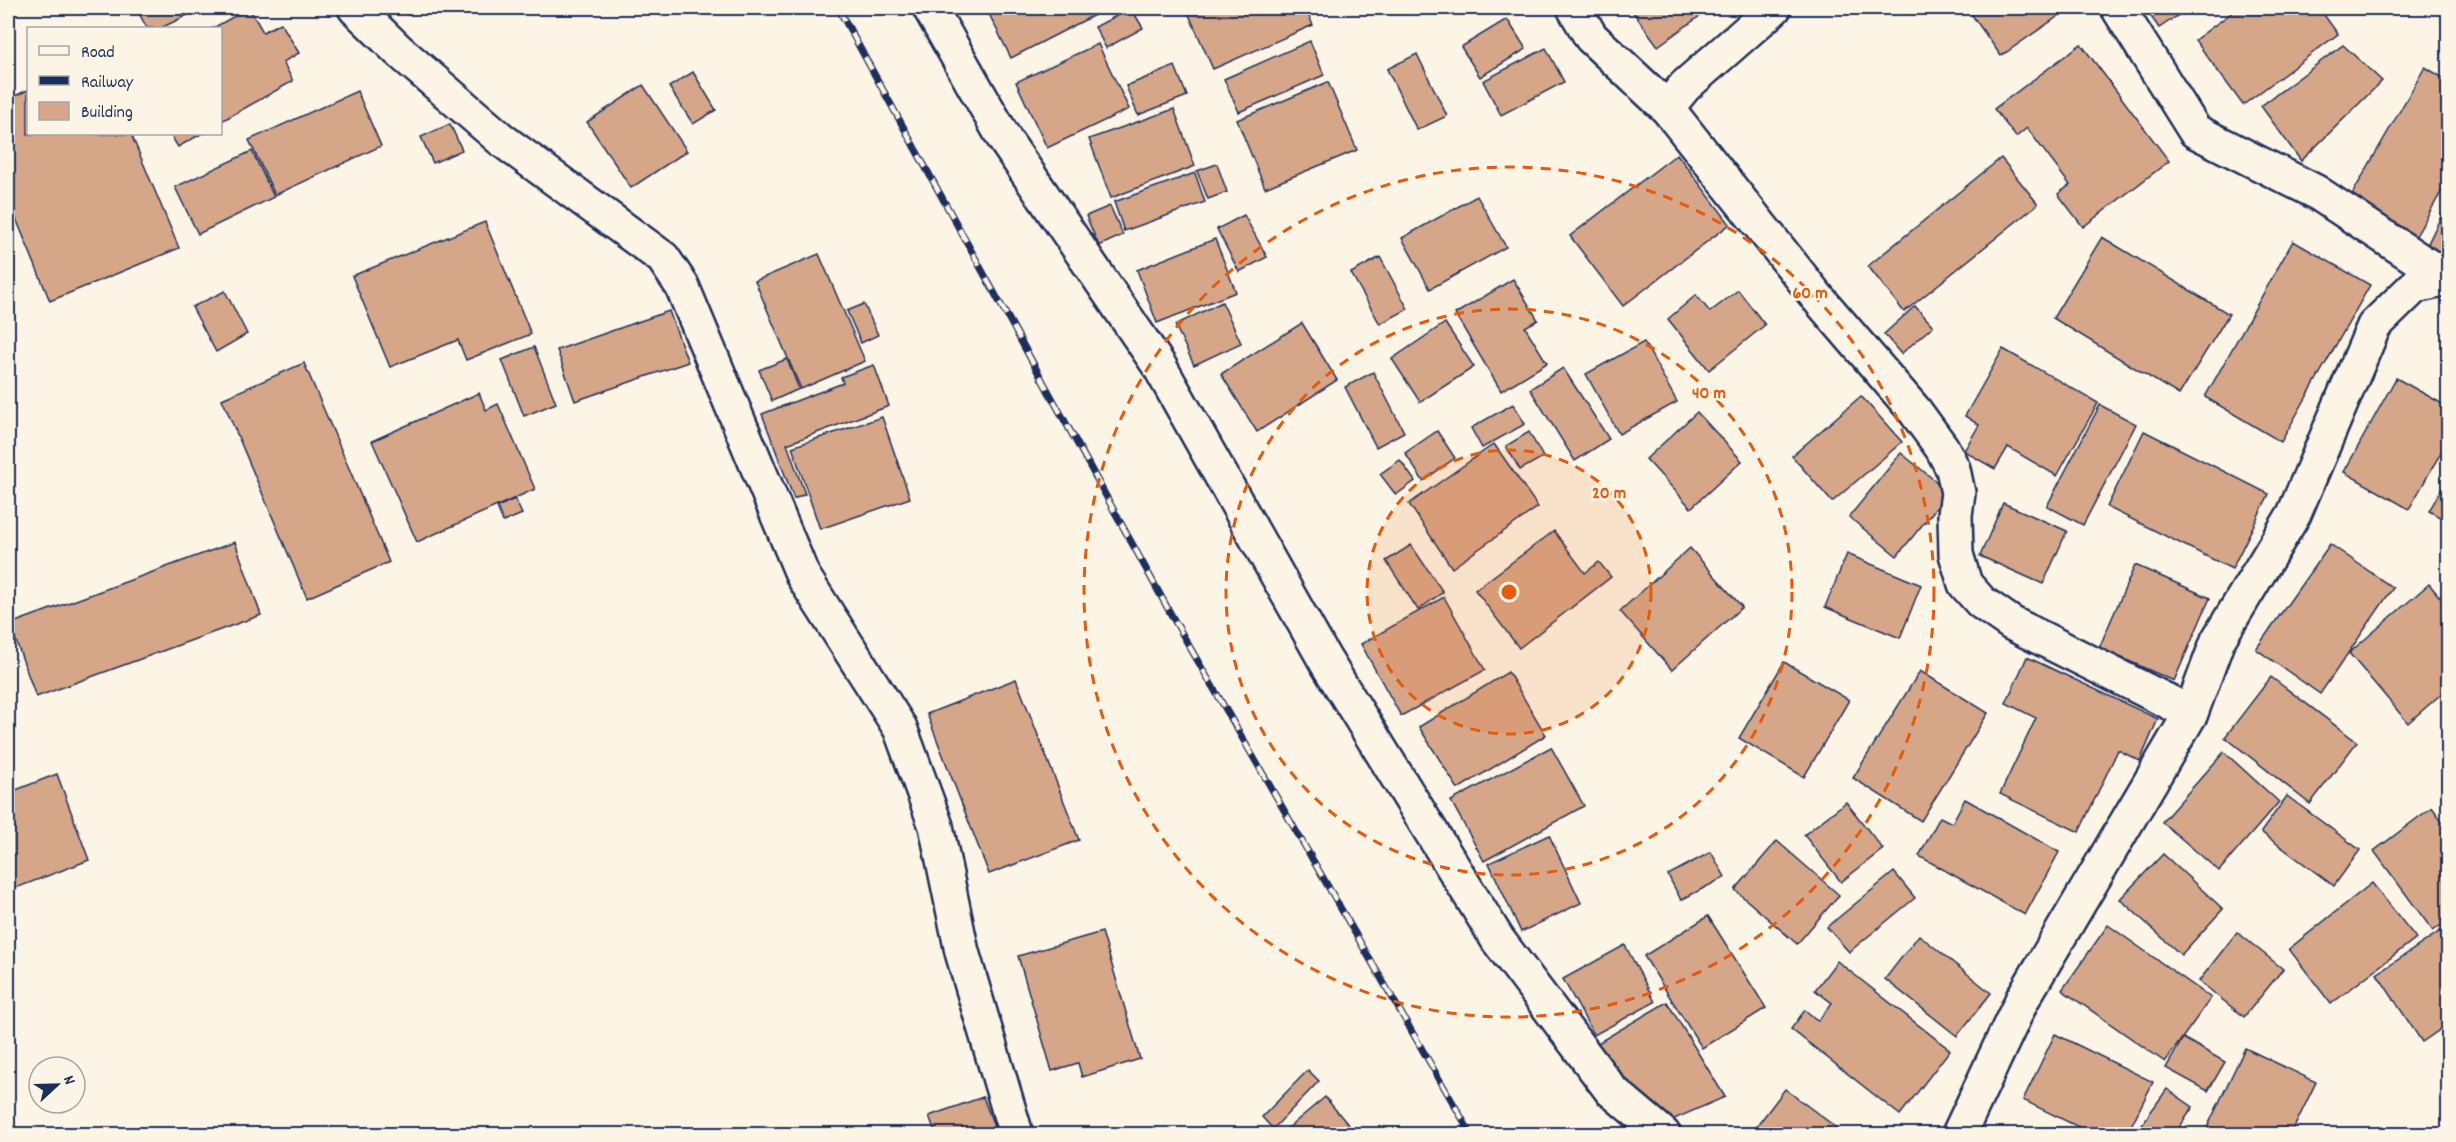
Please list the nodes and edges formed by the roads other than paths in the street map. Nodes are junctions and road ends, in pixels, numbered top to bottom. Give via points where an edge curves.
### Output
1 (355, 8) edge
2 (930, 8) edge
3 (1575, 8) edge
4 (1774, 8) edge
5 (2118, 8) edge
6 (1666, 108) junction
7 (2448, 279) edge
8 (2191, 713) junction
9 (1016, 1134) edge
10 (1663, 1134) edge
11 (1959, 1134) edge

1 - 9 street via 502,140 663,258 682,286 804,576 900,728 936,826 962,952
2 - 10 street via 1005,140 1160,367 1325,660 1498,940 1611,1090
3 - 6 street via 1591,37
4 - 6 street via 1684,86
5 - 7 street via 2195,131 2316,192
6 - 8 street via 1942,448 1953,469 1958,493 1956,554 1965,584 1981,602 2011,623
7 - 8 street via 2415,286 2374,326 2294,514 2218,640
8 - 11 street via 2023,998

